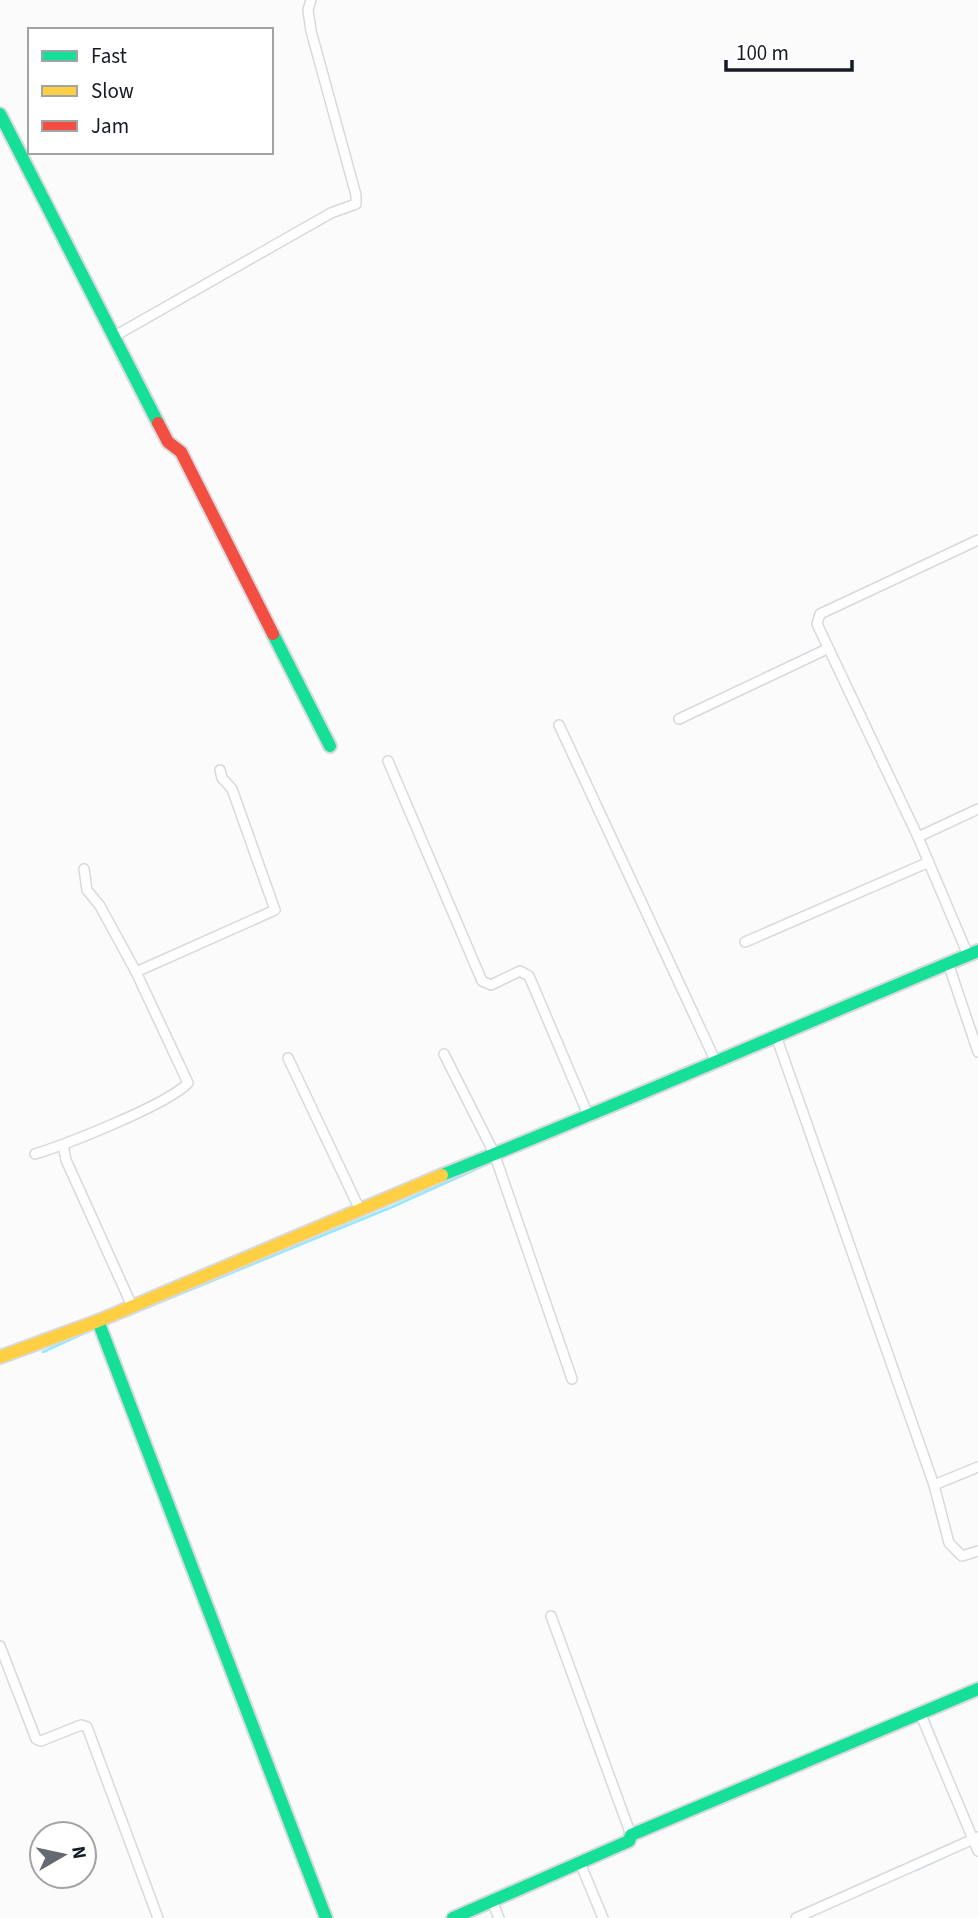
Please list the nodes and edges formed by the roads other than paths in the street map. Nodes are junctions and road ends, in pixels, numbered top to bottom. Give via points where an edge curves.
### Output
1 (311, 0) edge
2 (0, 114) edge
3 (113, 337) junction
4 (978, 540) edge
5 (827, 649) junction
6 (679, 719) dead end
7 (559, 725) dead end
8 (330, 746) dead end
9 (388, 761) dead end
10 (220, 770) dead end
11 (978, 809) edge
12 (918, 837) junction
13 (929, 862) junction
14 (84, 869) dead end
15 (745, 942) dead end
16 (973, 953) edge
17 (948, 963) junction
18 (136, 972) junction
19 (776, 1036) junction
20 (978, 1052) edge
21 (444, 1054) dead end
22 (288, 1058) dead end
23 (715, 1060) junction
24 (589, 1117) junction
25 (63, 1145) junction
26 (494, 1153) junction
27 (35, 1154) dead end
28 (359, 1208) junction
29 (132, 1307) junction
30 (98, 1321) junction
31 (0, 1357) edge
32 (572, 1379) dead end
33 (978, 1467) edge
34 (934, 1485) junction
35 (978, 1550) edge
36 (551, 1616) dead end
37 (0, 1646) edge
38 (978, 1689) edge
39 (920, 1713) junction
40 (631, 1835) junction
41 (976, 1838) edge
42 (978, 1851) edge
43 (580, 1863) junction
44 (492, 1902) junction
45 (158, 1918) edge
46 (326, 1918) edge
47 (453, 1918) edge
48 (499, 1918) edge
49 (603, 1918) edge
50 (796, 1918) edge

1 - 3 street via 311,31 356,204 331,213
2 - 3 street
3 - 8 street via 168,442 181,452
4 - 5 street via 820,614 818,629
5 - 6 street
5 - 12 street
7 - 23 street
9 - 24 street via 482,981 491,985 520,971 529,976
10 - 18 street via 232,789 275,910
11 - 12 street
12 - 13 street
13 - 15 street
13 - 16 street
14 - 18 street via 87,890
16 - 17 street
17 - 19 street
17 - 20 street
18 - 25 street via 188,1083
19 - 23 street
19 - 34 street
21 - 26 street
22 - 28 street
23 - 24 street
24 - 26 street
25 - 27 street
25 - 29 street
26 - 28 street
26 - 32 street
28 - 29 street
29 - 30 street
30 - 31 street
30 - 46 street
33 - 34 street
34 - 35 street via 949,1543 962,1556
36 - 40 street
37 - 45 street via 36,1739 87,1727
38 - 39 street
39 - 40 street
39 - 41 street
40 - 43 street via 629,1841
41 - 42 street
41 - 50 street
43 - 44 street
43 - 49 street
44 - 47 street
44 - 48 street

